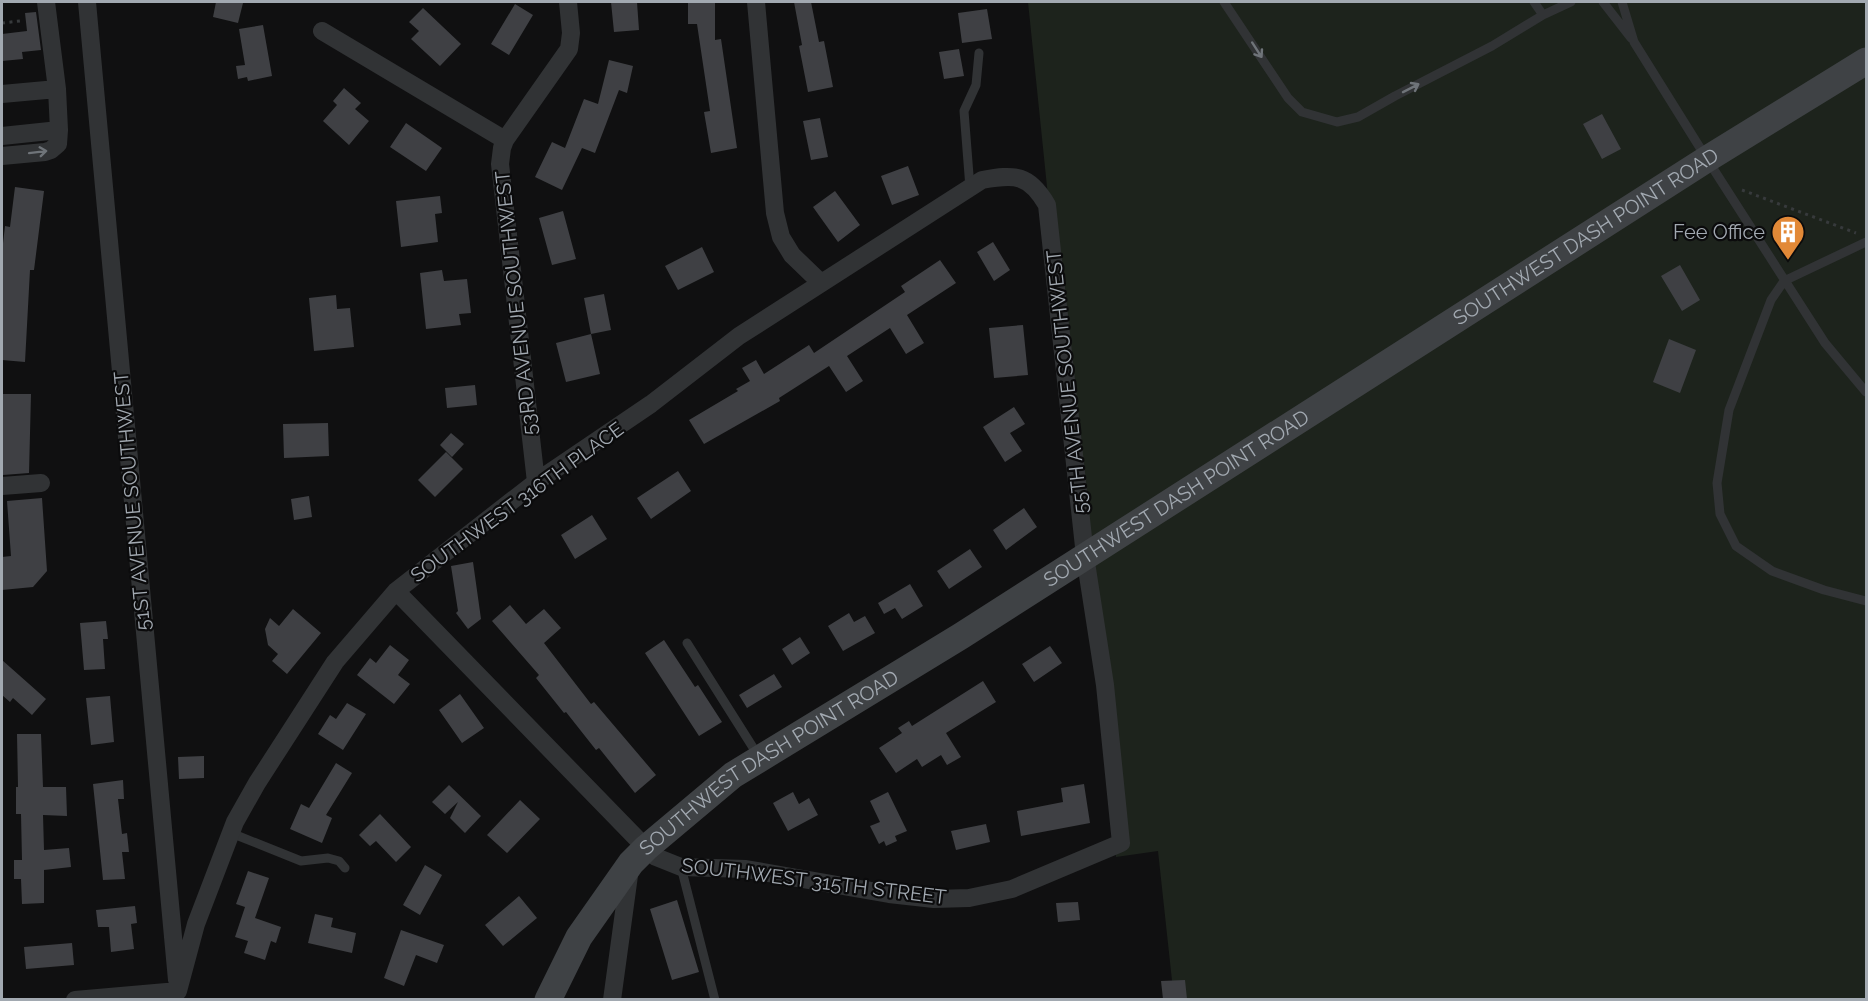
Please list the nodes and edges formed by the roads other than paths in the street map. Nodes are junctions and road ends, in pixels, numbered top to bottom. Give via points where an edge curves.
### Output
1 (46, 2) edge
2 (87, 2) edge
3 (568, 2) edge
4 (756, 2) edge
5 (1224, 2) edge
6 (1534, 2) edge
7 (1571, 2) edge
8 (1603, 2) edge
9 (1622, 2) edge
10 (1543, 15) junction
11 (322, 31) dead end
12 (1634, 42) junction
13 (979, 53) dead end
14 (1866, 61) edge
15 (57, 89) junction
16 (2, 94) edge
17 (59, 130) junction
18 (2, 136) edge
19 (505, 140) junction
20 (2, 156) edge
21 (1707, 159) junction
22 (1025, 179) joint
23 (970, 188) junction
24 (1866, 242) edge
25 (1784, 281) junction
26 (820, 282) junction
27 (1866, 392) edge
28 (536, 482) junction
29 (41, 483) dead end
30 (2, 486) edge
31 (1085, 556) junction
32 (396, 591) junction
33 (1866, 601) edge
34 (687, 643) dead end
35 (760, 759) junction
36 (231, 833) junction
37 (1121, 843) joint
38 (639, 855) junction
39 (681, 867) junction
40 (345, 868) dead end
41 (178, 995) edge
42 (75, 999) edge
43 (548, 999) edge
44 (612, 999) edge
45 (715, 999) edge

1 - 15 street
2 - 41 street, 51ST AVENUE SOUTHWEST
3 - 19 street, 53RD AVENUE SOUTHWEST via 569,49
4 - 26 street via 775,213 781,237 792,255
5 -> 10 lane via 1288,98 1302,112 1337,122 1358,117
6 - 10 lane
7 - 10 lane
8 - 12 lane
9 - 12 lane
11 - 19 street
12 - 21 lane
13 - 23 lane via 976,86 964,111
14 - 21 main road, SOUTHWEST DASH POINT ROAD
15 - 16 street
15 - 17 street
17 - 18 street
20 -> 17 street via 51,150 58,144
19 - 28 street, 53RD AVENUE SOUTHWEST via 500,164
21 - 25 lane
21 - 31 main road, SOUTHWEST DASH POINT ROAD
22 - 23 street, SOUTHWEST 316TH PLACE via 999,177 982,180
22 - 31 street, 55TH AVENUE SOUTHWEST via 1047,205 1051,226
23 - 26 street, SOUTHWEST 316TH PLACE
24 - 25 lane
25 - 27 lane via 1825,343
25 - 33 lane via 1771,300 1729,410 1717,483 1720,514 1736,546 1772,571
26 - 28 street, SOUTHWEST 316TH PLACE
28 - 32 street, SOUTHWEST 316TH PLACE
29 - 30 street
31 - 35 main road, SOUTHWEST DASH POINT ROAD
31 - 37 street, 55TH AVENUE SOUTHWEST via 1105,685
32 - 36 street, SOUTHWEST 316TH PLACE via 334,662 257,783
32 - 38 street
34 - 35 lane
35 - 38 main road, SOUTHWEST DASH POINT ROAD
36 - 40 lane via 301,861 328,858
36 - 41 street, SOUTHWEST 316TH PLACE via 196,924
37 - 39 street, SOUTHWEST 315TH STREET via 1012,889 969,898 889,894 747,869
38 - 39 street, SOUTHWEST 315TH STREET
38 - 43 main road, SOUTHWEST DASH POINT ROAD via 579,937
38 - 44 street
39 - 45 lane
41 - 42 street

